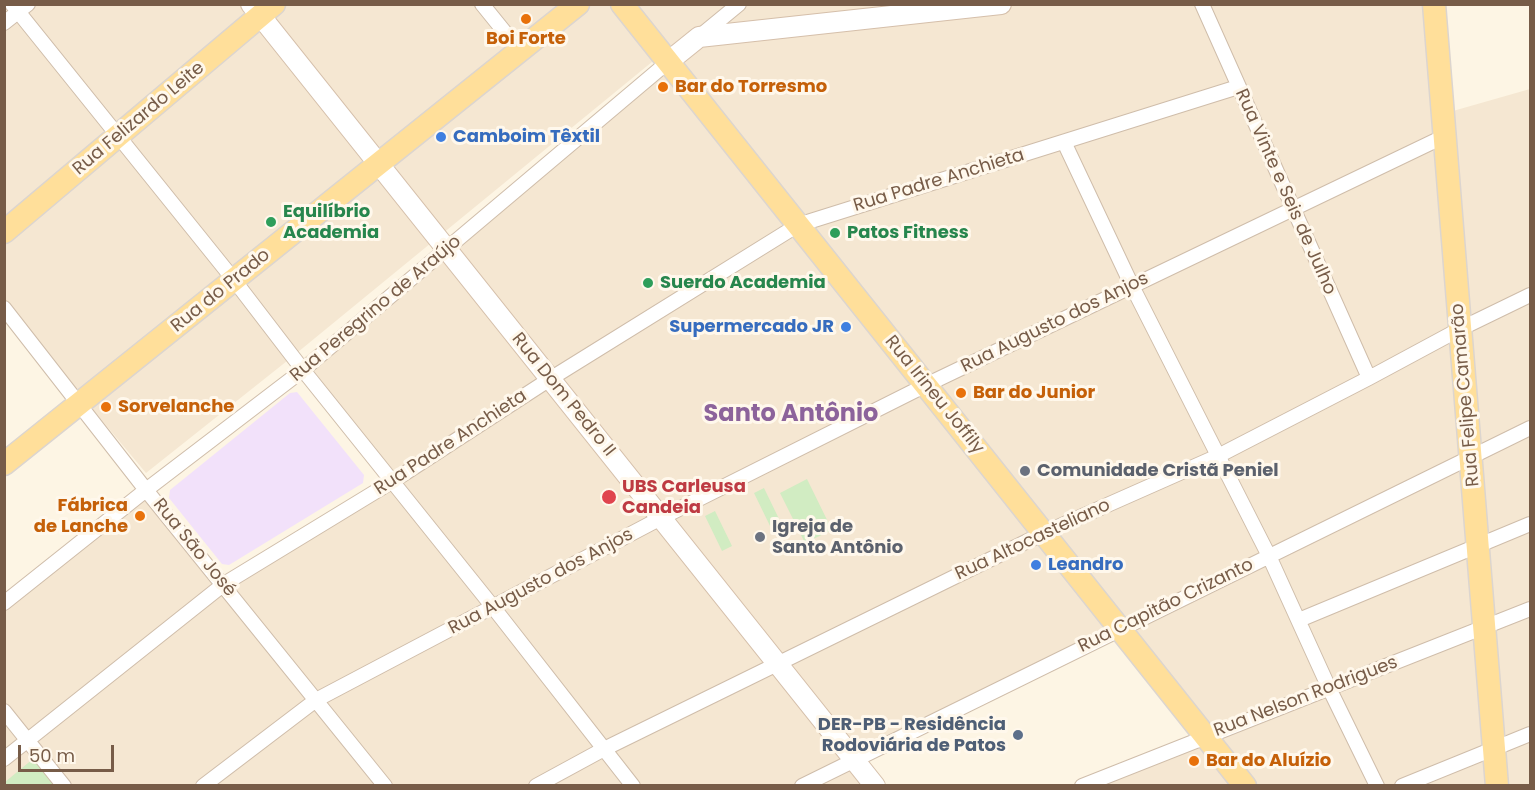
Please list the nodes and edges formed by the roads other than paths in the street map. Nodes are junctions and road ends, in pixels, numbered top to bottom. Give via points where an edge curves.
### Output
1 (482, 4) edge
2 (578, 4) edge
3 (622, 4) edge
4 (739, 4) edge
5 (1001, 4) edge
6 (1202, 4) edge
7 (1434, 4) edge
8 (19, 7) edge
9 (261, 8) edge
10 (4, 23) edge
11 (699, 37) junction
12 (520, 51) junction
13 (668, 62) junction
14 (1239, 87) junction
15 (1445, 136) junction
16 (119, 137) junction
17 (1064, 142) junction
18 (379, 164) junction
19 (1293, 209) junction
20 (798, 225) junction
21 (4, 232) edge
22 (447, 250) junction
23 (234, 280) junction
24 (1132, 286) junction
25 (1530, 295) edge
26 (4, 308) edge
27 (1460, 329) junction
28 (303, 370) junction
29 (1369, 378) junction
30 (550, 379) junction
31 (926, 385) junction
32 (80, 404) junction
33 (1530, 428) edge
34 (1218, 456) junction
35 (1471, 458) junction
36 (4, 464) edge
37 (393, 481) junction
38 (146, 490) junction
39 (661, 518) junction
40 (1530, 524) edge
41 (1044, 533) junction
42 (1478, 546) junction
43 (1269, 556) junction
44 (224, 584) junction
45 (4, 603) edge
46 (493, 607) junction
47 (1530, 609) edge
48 (1299, 620) junction
49 (1485, 627) junction
50 (1120, 629) junction
51 (777, 664) junction
52 (1329, 688) junction
53 (316, 700) junction
54 (4, 711) edge
55 (1530, 735) edge
56 (1205, 737) junction
57 (28, 740) junction
58 (1494, 747) junction
59 (604, 749) junction
60 (4, 759) edge
61 (854, 759) junction
62 (64, 786) edge
63 (203, 786) edge
64 (385, 786) edge
65 (536, 786) edge
66 (633, 786) edge
67 (802, 786) edge
68 (875, 786) edge
69 (1082, 786) edge
70 (1245, 786) edge
71 (1377, 786) edge
72 (1402, 786) edge
73 (1497, 786) edge

1 - 12 street
2 - 12 main road, Rua do Prado
3 - 13 main road, Rua Irineu Joffily
4 - 11 street, Rua Peregrino de Araújo
5 - 11 street
6 - 14 street, Rua Vinte e Seis de Julho
7 - 15 main road, Rua Felipe Camarão
8 - 10 street
8 - 16 street
9 - 16 main road, Rua Felizardo Leite
9 - 18 street, Rua Dom Pedro II
11 - 13 street, Rua Peregrino de Araújo
12 - 18 main road, Rua do Prado
13 - 20 main road, Rua Irineu Joffily
13 - 22 street, Rua Peregrino de Araújo
14 - 17 street, Rua Padre Anchieta
14 - 19 street, Rua Vinte e Seis de Julho
15 - 19 street, Rua Augusto dos Anjos
15 - 27 main road, Rua Felipe Camarão
16 - 21 main road, Rua Felizardo Leite
16 - 23 street
17 - 20 street, Rua Padre Anchieta
17 - 24 street
18 - 22 street, Rua Dom Pedro II
18 - 23 main road, Rua do Prado
19 - 24 street, Rua Augusto dos Anjos
19 - 29 street, Rua Vinte e Seis de Julho
20 - 30 street, Rua Padre Anchieta
20 - 31 main road, Rua Irineu Joffily
22 - 28 street, Rua Peregrino de Araújo
22 - 30 street, Rua Dom Pedro II
23 - 28 street
23 - 32 main road, Rua do Prado
24 - 31 street, Rua Augusto dos Anjos
24 - 34 street
25 - 27 street, Rua Altocasteliano
26 - 32 street, Rua São José
27 - 29 street, Rua Altocasteliano
27 - 35 main road, Rua Felipe Camarão
28 - 37 street
28 - 38 street, Rua Peregrino de Araújo
29 - 34 street, Rua Altocasteliano
30 - 37 street, Rua Padre Anchieta
30 - 39 street, Rua Dom Pedro II
31 - 39 street, Rua Augusto dos Anjos
31 - 41 main road, Rua Irineu Joffily
32 - 36 main road, Rua do Prado
32 - 38 street, Rua São José
33 - 35 street, Rua Capitão Crizanto
34 - 41 street, Rua Altocasteliano
34 - 43 street
35 - 42 main road, Rua Felipe Camarão
35 - 43 street, Rua Capitão Crizanto
37 - 44 street, Rua Padre Anchieta
37 - 46 street
38 - 44 street, Rua São José
38 - 45 street, Rua Peregrino de Araújo
39 - 46 street, Rua Augusto dos Anjos
39 - 51 street, Rua Dom Pedro II
40 - 42 street
41 - 50 main road, Rua Irineu Joffily
41 - 51 street, Rua Altocasteliano
42 - 48 street
42 - 49 main road, Rua Felipe Camarão
43 - 48 street
43 - 50 street, Rua Capitão Crizanto
44 - 53 street, Rua São José
44 - 57 street, Rua Padre Anchieta
46 - 53 street, Rua Augusto dos Anjos
46 - 59 street
47 - 49 street, Rua Nelson Rodrigues
48 - 52 street
49 - 52 street, Rua Nelson Rodrigues
49 - 58 main road, Rua Felipe Camarão
50 - 56 main road, Rua Irineu Joffily
50 - 61 street, Rua Capitão Crizanto
51 - 59 street, Rua Altocasteliano
51 - 61 street, Rua Dom Pedro II
52 - 56 street, Rua Nelson Rodrigues
52 - 71 street
53 - 63 street, Rua Augusto dos Anjos
53 - 64 street, Rua São José
54 - 57 street
55 - 58 street
56 - 69 street, Rua Nelson Rodrigues
56 - 70 main road, Rua Irineu Joffily
57 - 60 street, Rua Padre Anchieta
57 - 62 street
58 - 72 street
58 - 73 main road, Rua Felipe Camarão
59 - 65 street, Rua Altocasteliano
59 - 66 street
61 - 67 street, Rua Capitão Crizanto
61 - 68 street, Rua Dom Pedro II

